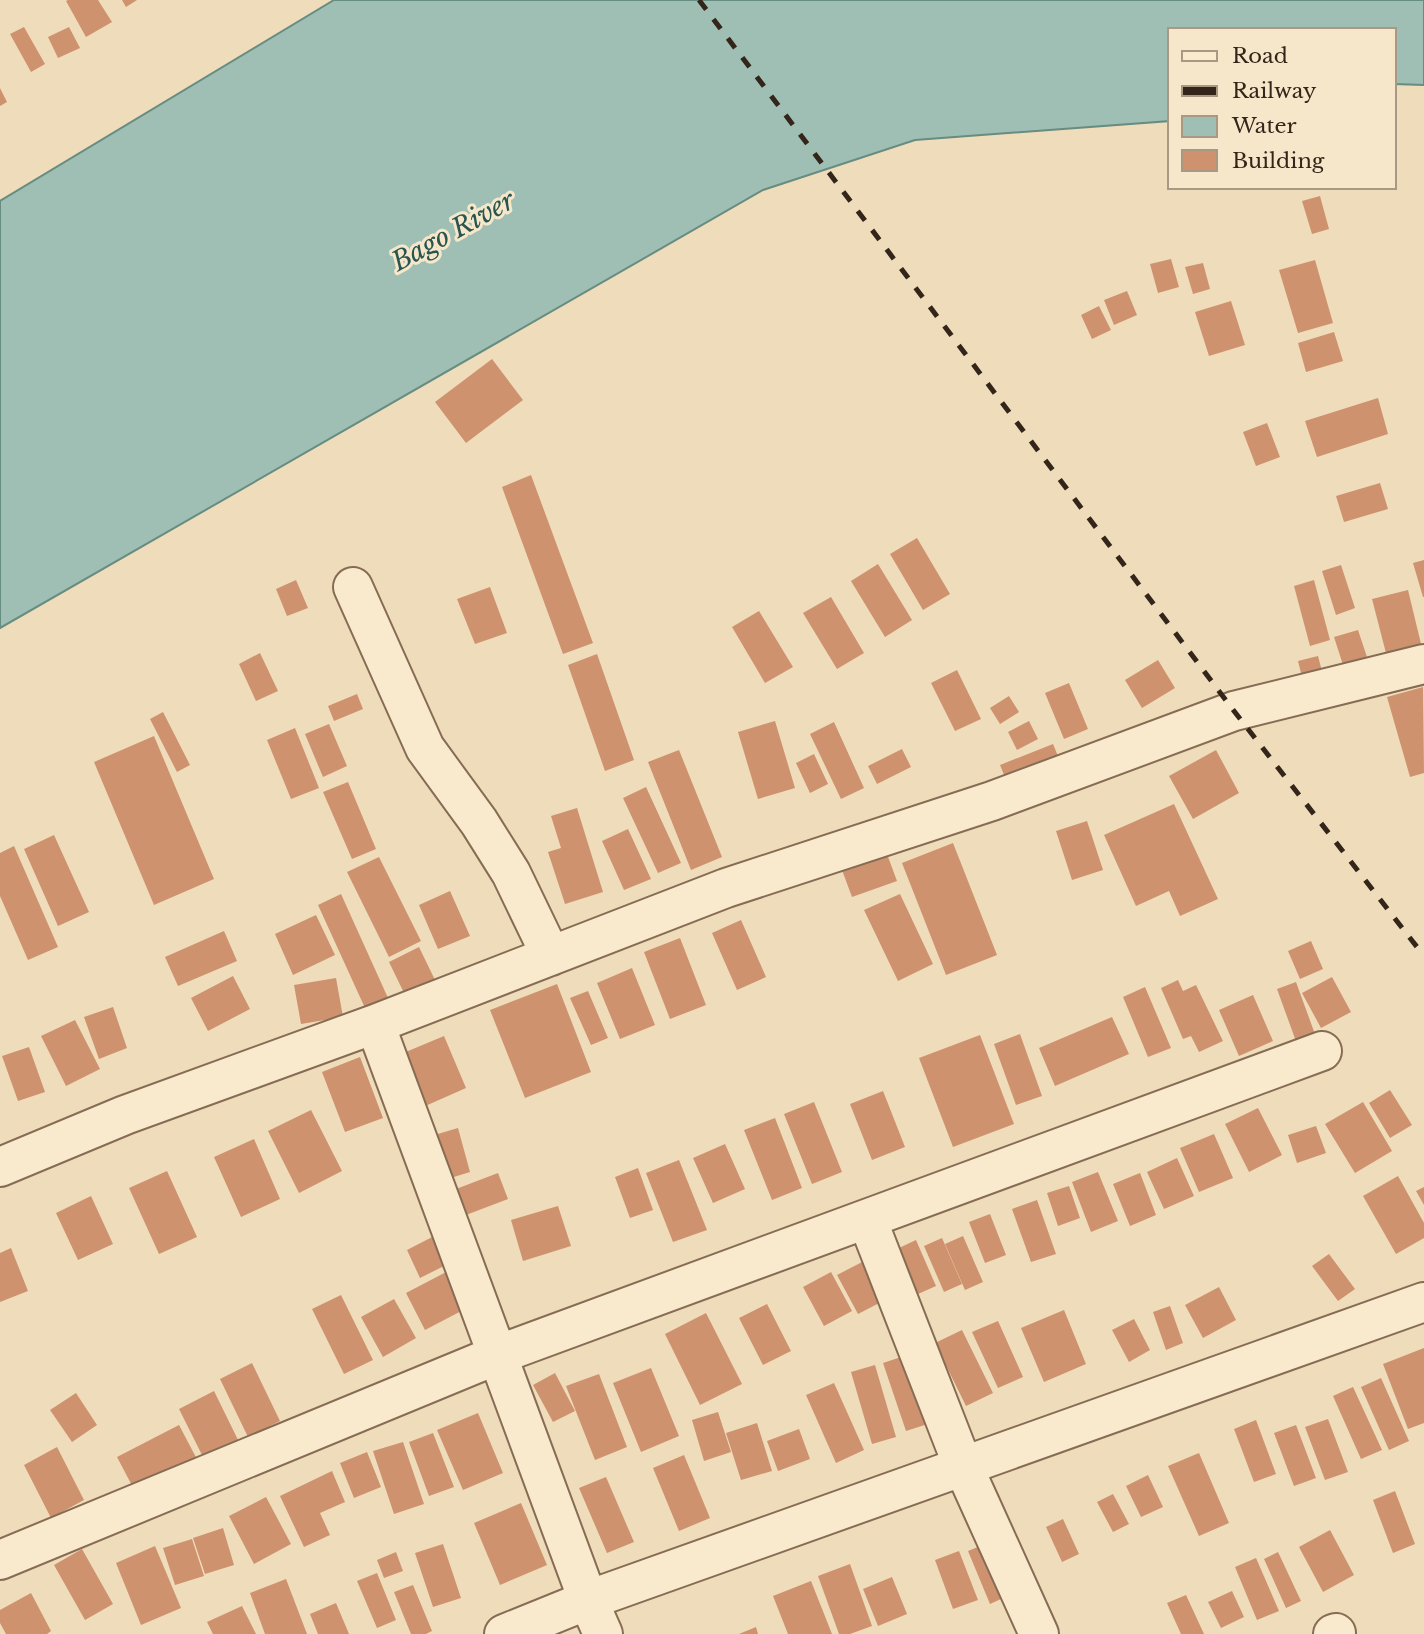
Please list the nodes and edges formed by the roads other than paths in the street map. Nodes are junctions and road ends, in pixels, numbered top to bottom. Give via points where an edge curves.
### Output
1 (353, 587) dead end
2 (1424, 664) edge
3 (551, 956) junction
4 (375, 1024) junction
5 (1322, 1051) dead end
6 (0, 1167) edge
7 (867, 1219) junction
8 (1424, 1302) edge
9 (497, 1355) junction
10 (963, 1466) junction
11 (0, 1560) edge
12 (595, 1617) edge
13 (504, 1634) edge
14 (1039, 1634) edge

1 - 3 street via 425,748 512,873
2 - 3 street via 1234,711 992,801 726,888
3 - 4 street
4 - 6 street via 125,1115
4 - 9 street
5 - 7 street
7 - 9 street
7 - 10 street
8 - 10 street
9 - 11 street
9 - 12 street
10 - 12 street
10 - 14 street
12 - 13 street

